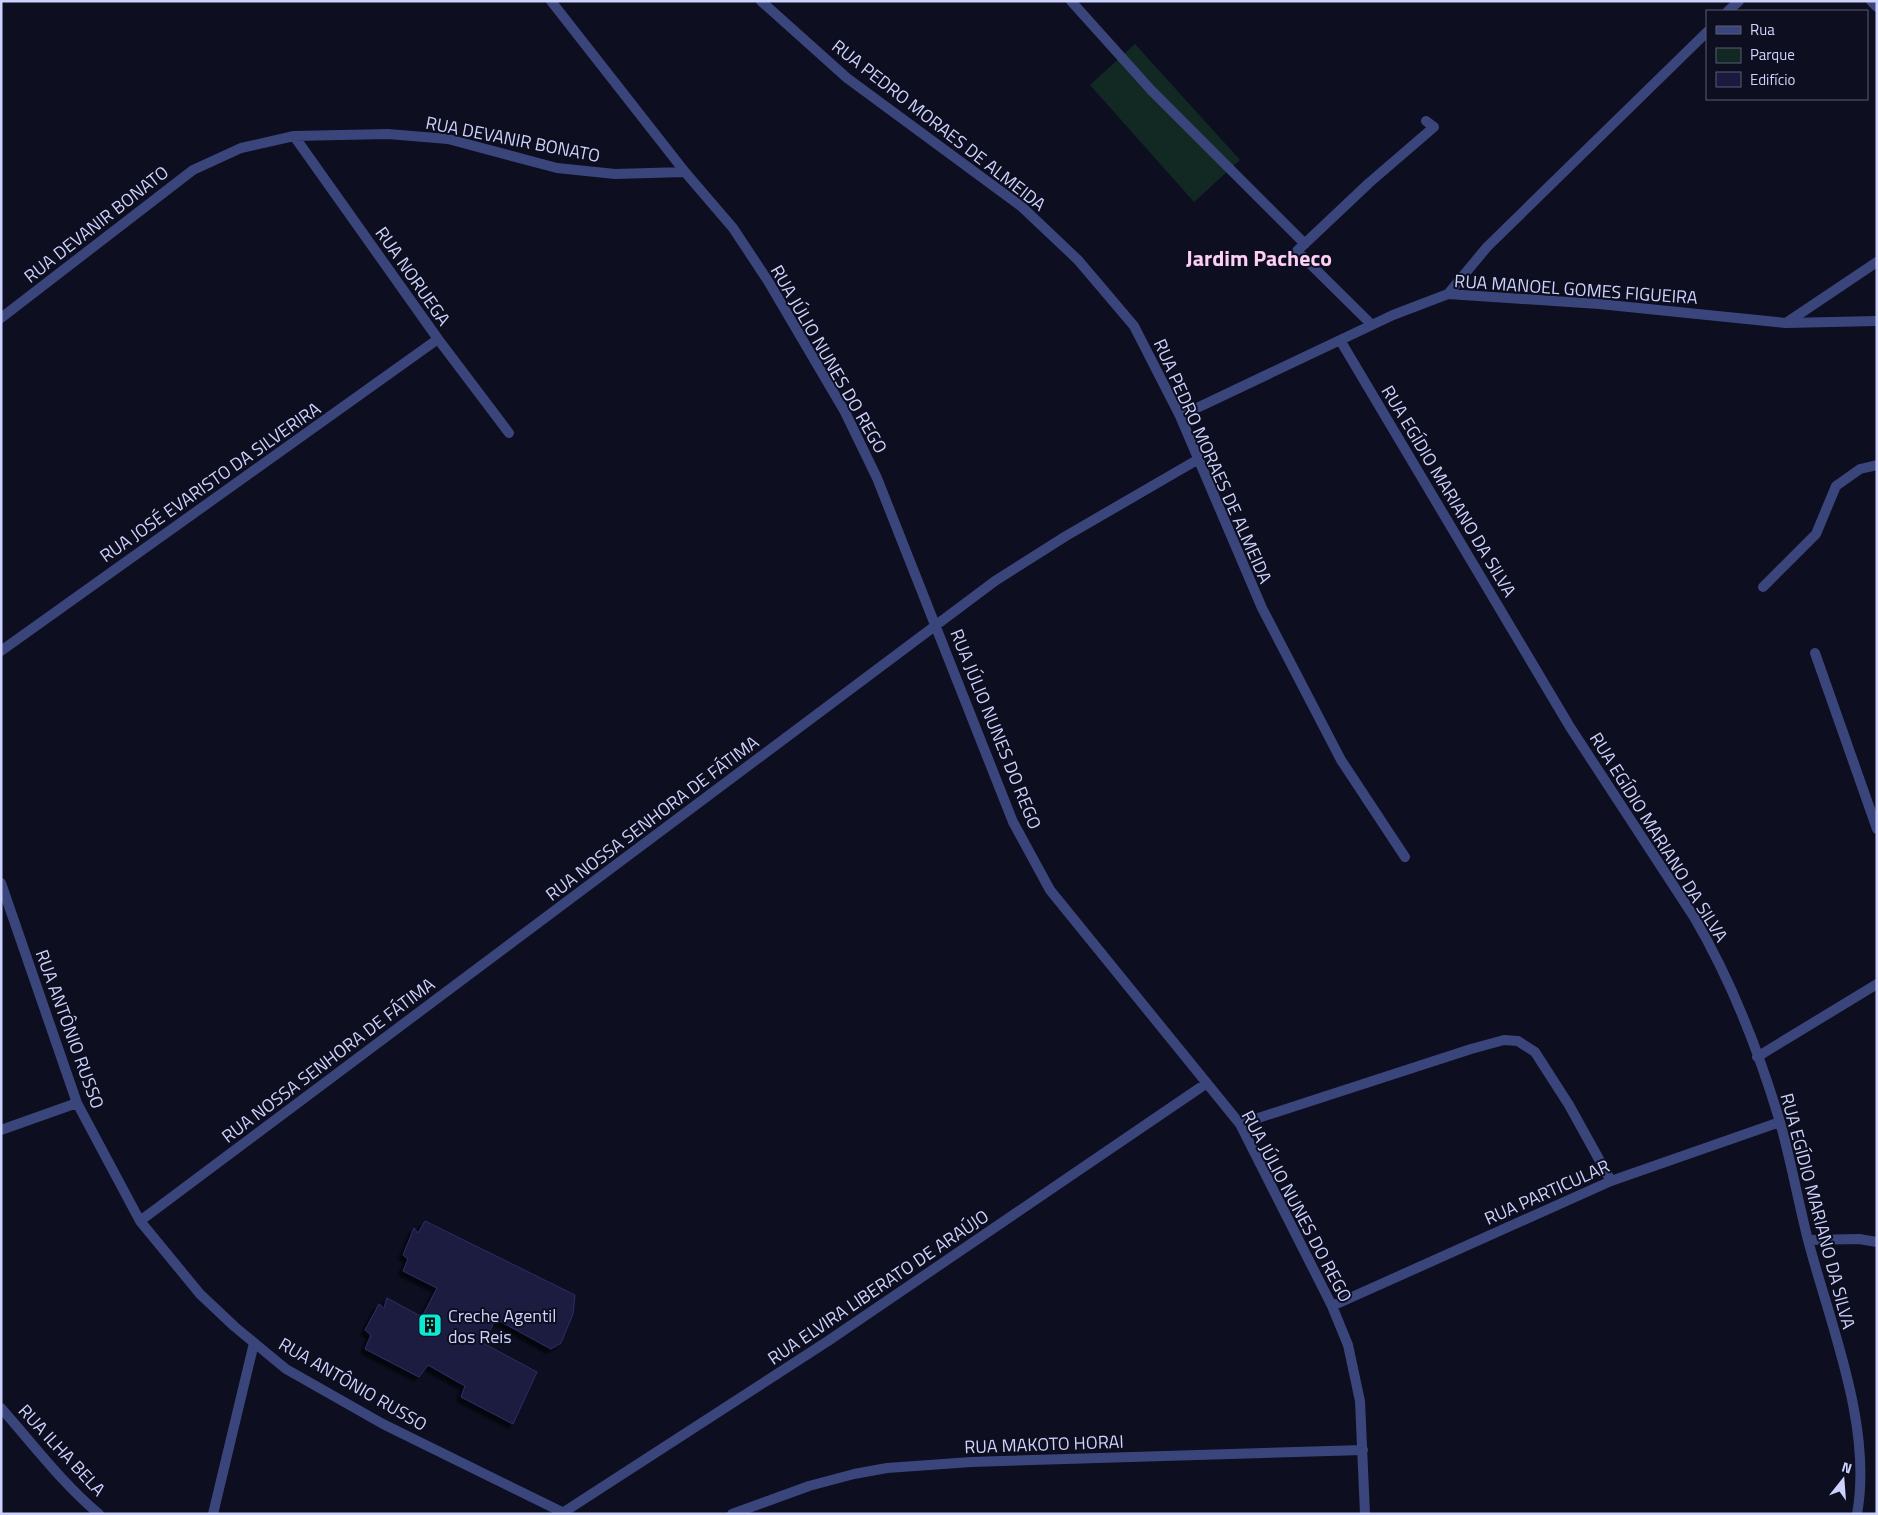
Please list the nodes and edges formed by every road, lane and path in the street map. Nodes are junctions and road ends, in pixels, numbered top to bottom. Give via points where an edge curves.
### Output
1 (551, 1) edge
2 (762, 1) edge
3 (1071, 1) edge
4 (1739, 1) edge
5 (1871, 1) edge
6 (1877, 7) edge
7 (1729, 10) edge
8 (1706, 33) edge
9 (1426, 121) dead end
10 (294, 136) junction
11 (685, 172) junction
12 (1305, 244) junction
13 (1877, 262) edge
14 (1448, 294) junction
15 (1, 318) edge
16 (1877, 321) edge
17 (1786, 323) junction
18 (1372, 325) junction
19 (438, 339) junction
20 (1340, 340) junction
21 (1180, 416) junction
22 (509, 433) dead end
23 (1197, 460) junction
24 (1877, 465) edge
25 (1762, 587) dead end
26 (937, 626) junction
27 (1, 651) edge
28 (1815, 652) dead end
29 (1877, 829) edge
30 (1404, 857) dead end
31 (1, 884) edge
32 (1877, 984) edge
33 (1757, 1057) junction
34 (1206, 1083) junction
35 (77, 1103) junction
36 (1780, 1122) junction
37 (1240, 1124) junction
38 (1, 1130) edge
39 (1611, 1181) junction
40 (140, 1221) junction
41 (1808, 1240) junction
42 (1877, 1242) edge
43 (1332, 1306) junction
44 (254, 1343) junction
45 (1, 1408) edge
46 (1363, 1450) junction
47 (565, 1513) edge
48 (99, 1514) edge
49 (213, 1514) edge
50 (732, 1514) edge
51 (1365, 1514) edge
52 (1857, 1514) edge

1 - 11 street, RUA JÚLIO NUNES DO REGO
2 - 21 street, RUA PEDRO MORAES DE ALMEIDA via 847,78 1022,207 1078,260 1134,326
3 - 12 street via 1151,90
4 - 7 street
5 - 6 street
8 - 14 street via 1494,240
9 - 12 street via 1434,127
10 - 11 street, RUA DEVANIR BONATO via 388,134 448,139 557,168 615,174
10 - 15 street, RUA DEVANIR BONATO via 241,148 193,170
10 - 19 street, RUA NORUEGA
11 - 26 street, RUA JÚLIO NUNES DO REGO via 733,228 845,412 877,478
12 - 18 street via 1297,251
13 - 17 street
14 - 17 street, RUA MANOEL GOMES FIGUEIRA via 1599,304
14 - 18 street, RUA MANOEL GOMES FIGUEIRA
16 - 17 street, RUA MANOEL GOMES FIGUEIRA
18 - 20 street, RUA MANOEL GOMES FIGUEIRA
19 - 22 street, RUA NORUEGA
19 - 27 street, RUA JOSÉ EVARISTO DA SILVERIRA
20 - 21 street, RUA MANOEL GOMES FIGUEIRA
20 - 33 street, RUA EGÍDIO MARIANO DA SILVA via 1570,727 1707,939
21 - 23 street, RUA PEDRO MORAES DE ALMEIDA
23 - 26 street, RUA NOSSA SENHORA DE FÁTIMA via 1011,571
23 - 30 street, RUA PEDRO MORAES DE ALMEIDA via 1262,608 1341,760
24 - 25 street via 1860,469 1836,486 1816,534
26 - 34 street, RUA JÚLIO NUNES DO REGO via 1013,822 1050,890
26 - 40 street, RUA NOSSA SENHORA DE FÁTIMA
28 - 29 street
31 - 35 street, RUA ANTÔNIO RUSSO
32 - 33 street
33 - 36 street, RUA EGÍDIO MARIANO DA SILVA
34 - 37 street, RUA JÚLIO NUNES DO REGO
34 - 47 street, RUA ELVIRA LIBERATO DE ARAÚJO via 828,1341
35 - 38 street
35 - 40 street, RUA ANTÔNIO RUSSO
36 - 39 street, RUA PARTICULAR
36 - 41 street, RUA EGÍDIO MARIANO DA SILVA
37 - 39 street via 1471,1049 1504,1040 1518,1042 1539,1056
37 - 43 street, RUA JÚLIO NUNES DO REGO
39 - 43 street, RUA PARTICULAR
40 - 44 street, RUA ANTÔNIO RUSSO via 200,1294
41 - 42 street
41 - 52 street, RUA EGÍDIO MARIANO DA SILVA via 1852,1396 1861,1483
43 - 46 street, RUA JÚLIO NUNES DO REGO via 1348,1345 1360,1401
44 - 47 street, RUA ANTÔNIO RUSSO via 286,1368 383,1424
44 - 49 street
45 - 48 street, RUA ILHA BELA via 75,1493
46 - 50 street, RUA MAKOTO HORAI via 971,1462 887,1468 809,1486
46 - 51 street, RUA JÚLIO NUNES DO REGO

